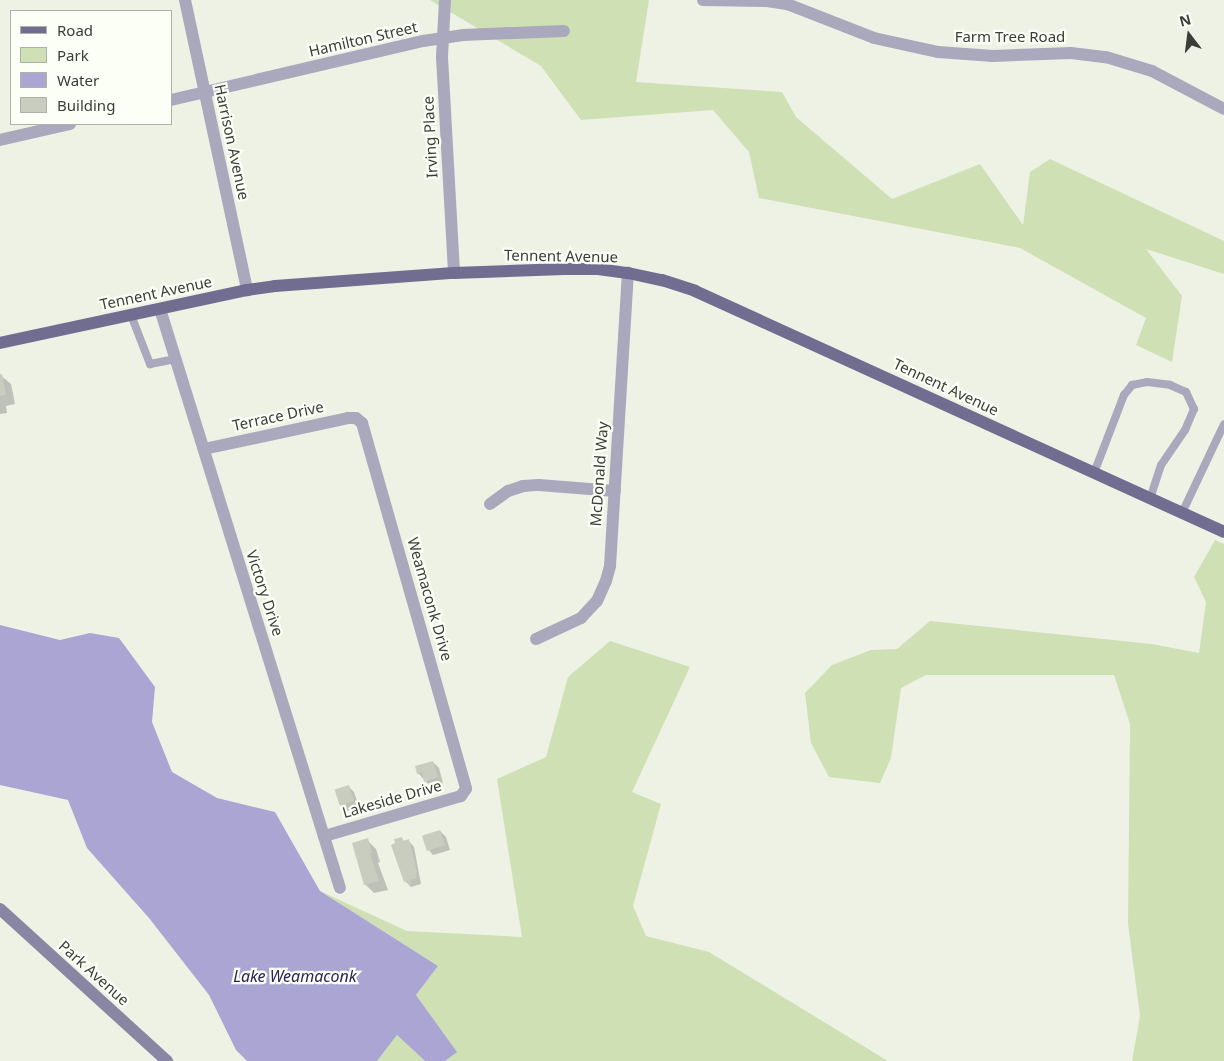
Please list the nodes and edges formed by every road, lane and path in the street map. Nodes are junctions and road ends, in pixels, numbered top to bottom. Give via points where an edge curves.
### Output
1 (185, 0) edge
2 (445, 0) edge
3 (703, 0) edge
4 (564, 31) dead end
5 (443, 38) junction
6 (204, 93) junction
7 (172, 100) edge
8 (1224, 110) edge
9 (66, 125) edge
10 (0, 140) edge
11 (454, 273) junction
12 (628, 273) junction
13 (247, 290) junction
14 (160, 309) junction
15 (131, 315) junction
16 (0, 343) edge
17 (176, 358) junction
18 (359, 420) joint
19 (1224, 424) edge
20 (204, 449) junction
21 (1094, 472) junction
22 (614, 491) junction
23 (1150, 498) junction
24 (490, 504) dead end
25 (1182, 513) junction
26 (1224, 532) edge
27 (536, 640) dead end
28 (466, 789) joint
29 (324, 836) junction
30 (340, 888) dead end
31 (0, 909) edge
32 (167, 1061) edge

1 - 6 street, Harrison Avenue
2 - 5 street, Irving Place
3 - 8 street, Farm Tree Road via 787,4 874,38 938,52 993,56 1071,53 1106,57 1152,71
4 - 5 street, Hamilton Street
5 - 6 street, Hamilton Street
5 - 11 street, Irving Place
6 - 7 street, Hamilton Street
6 - 13 street, Harrison Avenue
9 - 10 street
11 - 12 main road, Tennent Avenue via 564,269
11 - 13 main road, Tennent Avenue via 321,281
12 - 21 main road, Tennent Avenue via 694,291
12 - 22 street, McDonald Way
13 - 14 main road, Tennent Avenue
14 - 15 main road, Tennent Avenue
14 - 17 street, Victory Drive
15 - 16 main road, Tennent Avenue
15 - 17 lane via 150,364
17 - 20 street, Victory Drive
18 - 20 street, Terrace Drive via 348,418
18 - 28 street, Weamaconk Drive
19 - 25 lane
20 - 29 street, Victory Drive
21 - 23 main road, Tennent Avenue
21 - 23 lane via 1124,394 1132,385 1147,382 1170,385 1186,392 1194,409 1185,430 1161,466
22 - 24 street via 523,486 508,491
22 - 27 street, McDonald Way via 610,566 601,594 580,618
23 - 25 main road, Tennent Avenue
25 - 26 main road, Tennent Avenue
28 - 29 street, Lakeside Drive via 461,796
29 - 30 street, Victory Drive
31 - 32 street, Park Avenue

